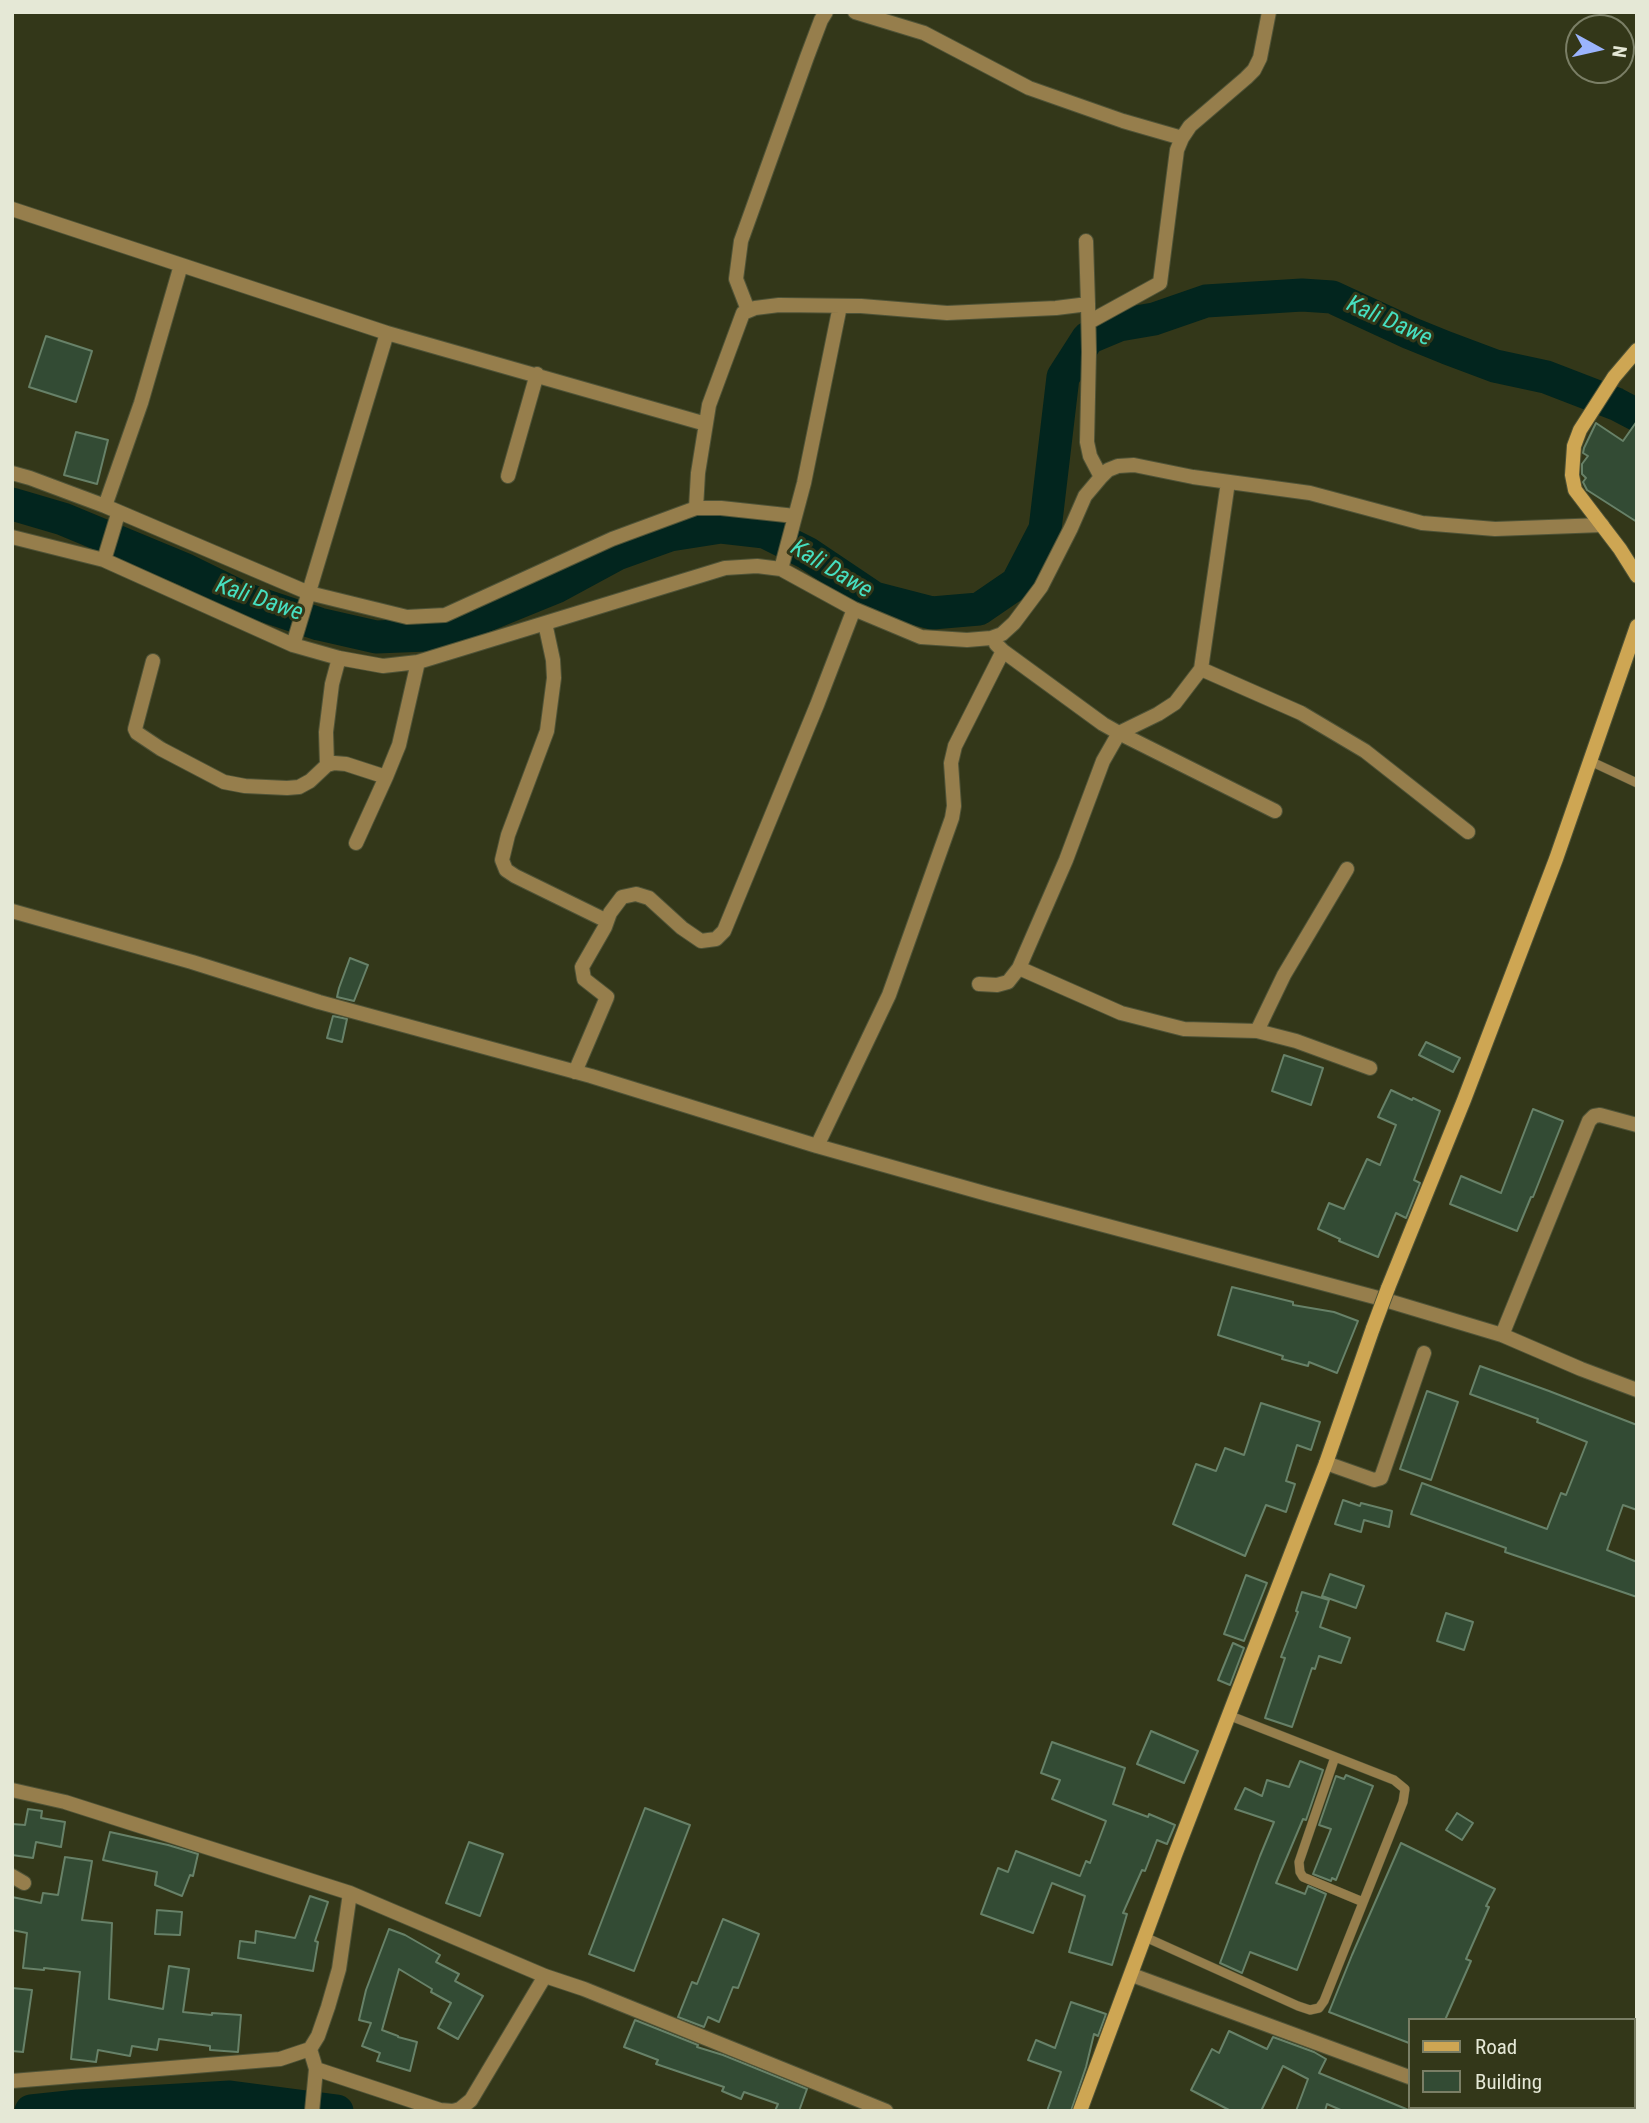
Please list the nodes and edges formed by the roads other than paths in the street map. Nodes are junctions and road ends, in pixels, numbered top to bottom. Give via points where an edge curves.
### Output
1 (826, 12) edge
2 (855, 12) edge
3 (1269, 12) edge
4 (1182, 138) junction
5 (12, 208) edge
6 (1086, 241) dead end
7 (181, 265) junction
8 (1088, 304) junction
9 (839, 306) junction
10 (748, 310) junction
11 (1089, 322) junction
12 (387, 333) junction
13 (1637, 350) edge
14 (537, 374) junction
15 (706, 424) junction
16 (12, 473) edge
17 (508, 476) dead end
18 (1101, 477) junction
19 (1228, 482) junction
20 (105, 506) junction
21 (696, 508) junction
22 (118, 514) junction
23 (793, 523) junction
24 (1602, 525) junction
25 (12, 537) edge
26 (104, 560) junction
27 (781, 569) junction
28 (1637, 576) edge
29 (309, 593) junction
30 (854, 609) junction
31 (545, 623) junction
32 (1637, 626) edge
33 (296, 638) junction
34 (991, 638) junction
35 (1003, 651) junction
36 (339, 658) junction
37 (153, 661) dead end
38 (418, 662) junction
39 (1630, 665) edge
40 (1201, 668) junction
41 (1119, 733) junction
42 (1590, 761) junction
43 (327, 765) junction
44 (386, 777) junction
45 (1637, 783) edge
46 (1275, 811) dead end
47 (1468, 832) dead end
48 (356, 843) dead end
49 (1347, 869) dead end
50 (12, 911) edge
51 (607, 921) junction
52 (1019, 968) junction
53 (979, 984) dead end
54 (1257, 1031) junction
55 (1370, 1068) dead end
56 (575, 1072) junction
57 (1637, 1125) edge
58 (817, 1146) junction
59 (1502, 1335) junction
60 (1424, 1353) dead end
61 (1637, 1390) edge
62 (1326, 1463) junction
63 (1228, 1715) junction
64 (1335, 1757) junction
65 (12, 1790) edge
66 (349, 1893) junction
67 (1363, 1902) junction
68 (1145, 1937) junction
69 (1132, 1975) junction
70 (545, 1976) junction
71 (310, 2049) junction
72 (316, 2074) junction
73 (1408, 2077) edge
74 (12, 2081) edge
75 (312, 2111) edge
76 (886, 2111) edge
77 (1080, 2111) edge

1 - 10 street via 741,241 736,279
2 - 4 street via 924,33 1029,88
3 - 4 street via 1254,69
4 - 11 street via 1160,283
5 - 7 street
6 - 8 street
7 - 12 street
7 - 20 street
8 - 9 street via 947,313
8 - 11 street
9 - 10 street via 779,305
9 - 23 street
10 - 15 street via 719,376
11 - 18 street via 1087,442
12 - 14 street
12 - 29 street
13 - 24 main road via 1587,417 1574,446 1575,490
14 - 15 street
14 - 17 street
15 - 21 street
16 - 20 street
18 - 19 street via 1118,466 1134,465
18 - 34 street via 1085,496 1041,587 1014,623
19 - 24 street via 1310,493 1422,523 1495,529
19 - 40 street
20 - 22 street
21 - 23 street via 721,508
21 - 29 street via 612,539 445,615 407,617
22 - 26 street
22 - 29 street
23 - 27 street
24 - 28 main road
25 - 26 street
26 - 33 street
27 - 30 street
27 - 31 street via 725,568
29 - 33 street
30 - 34 street via 921,637
30 - 51 street via 724,931 716,939 702,941 649,898 636,894 622,897
31 - 38 street
31 - 51 street via 555,678 547,731 502,860 514,876
32 - 39 main road
33 - 36 street
34 - 35 street
35 - 41 street
35 - 58 street via 954,746 952,818 889,995
36 - 38 street via 383,666
36 - 43 street via 326,732
37 - 43 street via 135,729 151,743 224,782 245,786 299,787
38 - 44 street
39 - 42 main road
40 - 41 street via 1175,703
40 - 47 street via 1301,713 1354,745
41 - 46 street
41 - 52 street via 1103,761
42 - 45 lane
42 - 62 main road, bridge via 1469,1087 1388,1288
43 - 44 street via 346,764
44 - 48 street
49 - 54 street via 1284,975
50 - 56 street
51 - 56 street via 582,971 584,979 607,997
52 - 53 street via 1008,982
52 - 54 street via 1121,1013 1184,1030
54 - 55 street
56 - 58 street
57 - 59 street via 1600,1115 1588,1121
58 - 59 street
59 - 61 street
60 - 62 street via 1381,1478 1374,1480
62 - 63 main road
63 - 64 lane
63 - 68 main road
64 - 67 lane via 1299,1862 1300,1872
64 - 67 lane via 1394,1780 1405,1789
65 - 66 street via 65,1802
66 - 70 street
66 - 71 street via 339,1969
67 - 68 lane via 1324,2001 1310,2010
68 - 69 main road
69 - 73 street
69 - 77 main road
70 - 72 street via 471,2100 460,2109 440,2110
70 - 76 street
71 - 72 street
71 - 74 street via 280,2059
72 - 75 street

